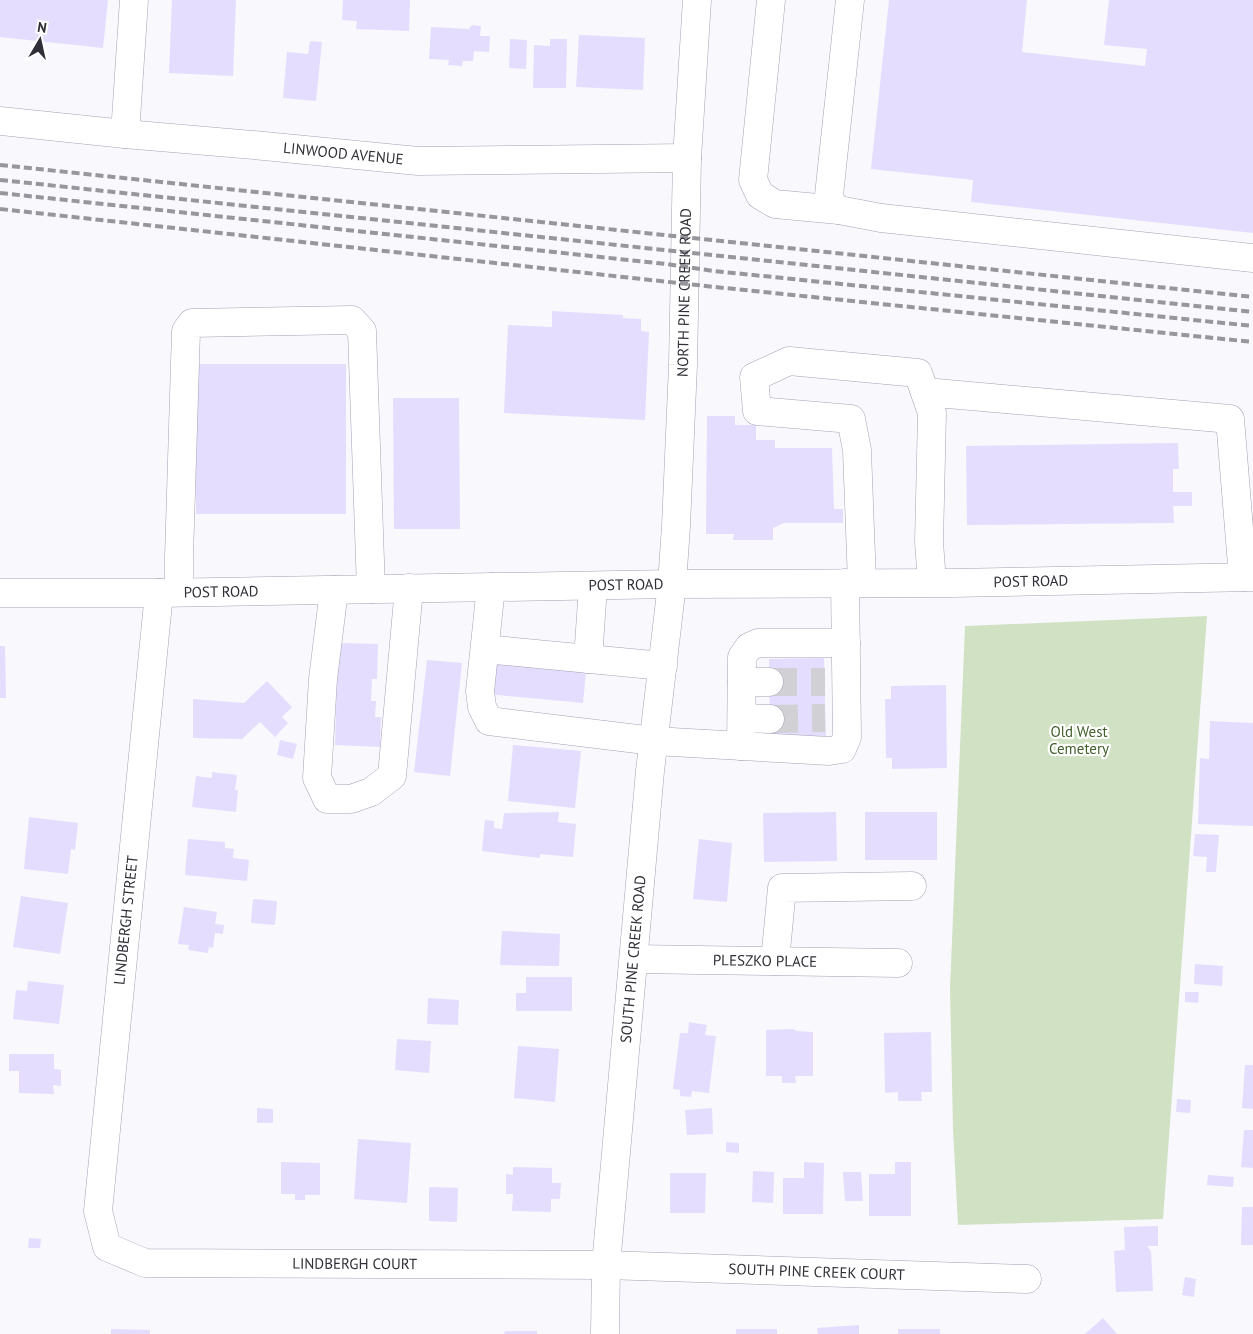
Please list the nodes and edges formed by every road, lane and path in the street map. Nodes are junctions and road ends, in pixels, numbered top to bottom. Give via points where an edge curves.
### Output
1 (134, 0) edge
2 (697, 0) edge
3 (771, 0) edge
4 (850, 0) edge
5 (0, 121) edge
6 (125, 134) junction
7 (687, 158) junction
8 (839, 210) junction
9 (1253, 258) edge
10 (925, 392) junction
11 (1248, 577) edge
12 (932, 582) junction
13 (854, 583) junction
14 (672, 584) junction
15 (593, 586) junction
16 (491, 587) junction
17 (409, 588) junction
18 (371, 589) junction
19 (334, 590) junction
20 (169, 592) junction
21 (0, 593) edge
22 (846, 644) junction
23 (484, 649) junction
24 (588, 659) junction
25 (663, 666) junction
26 (742, 682) junction
27 (769, 682) tunnel mouth
28 (742, 718) junction
29 (770, 719) tunnel mouth
30 (654, 741) junction
31 (741, 746) junction
32 (912, 886) dead end
33 (634, 959) junction
34 (774, 961) junction
35 (898, 964) dead end
36 (107, 1247) joint
37 (606, 1265) junction
38 (1027, 1279) dead end
39 (605, 1334) edge

1 - 6 street
2 - 7 street, NORTH PINE CREEK ROAD
3 - 8 street via 753,180 760,195 775,204
4 - 8 street via 828,195
5 - 6 street, LINWOOD AVENUE
6 - 7 street, LINWOOD AVENUE via 418,161
7 - 14 street, NORTH PINE CREEK ROAD via 683,365
8 - 9 street via 881,218
10 - 11 street via 1230,419 1239,540
10 - 12 street via 932,413 929,542
10 - 13 street via 918,373 789,361 754,376 757,411 851,419 857,450
11 - 12 street, POST ROAD
12 - 13 street, POST ROAD
13 - 14 street, POST ROAD
13 - 22 street
14 - 15 street, POST ROAD
14 - 25 street, SOUTH PINE CREEK ROAD
15 - 16 street, POST ROAD
15 - 24 street
16 - 17 street, POST ROAD
16 - 23 street
17 - 18 street, POST ROAD
17 - 19 street via 392,776 371,792 351,799 328,799 317,778 323,680
18 - 19 street, POST ROAD
18 - 20 street, LINDBERGH STREET via 362,331 352,320 192,323 186,331 178,557
19 - 20 street, POST ROAD
20 - 21 street, POST ROAD
20 - 36 street, LINDBERGH STREET via 98,1211
22 - 26 street via 758,643 749,647 742,657
22 - 31 street via 836,682 836,718 847,736 842,749 820,751
23 - 24 street
23 - 30 street via 480,691 482,707 489,721
24 - 25 street
25 - 30 street, SOUTH PINE CREEK ROAD
26 - 27 street
26 - 28 street
28 - 29 street
28 - 31 street
30 - 31 street
30 - 33 street, SOUTH PINE CREEK ROAD
32 - 34 street via 782,888
33 - 34 street, PLESZKO PLACE
33 - 37 street, SOUTH PINE CREEK ROAD
34 - 35 street, PLESZKO PLACE
36 - 37 street, LINDBERGH COURT via 145,1263
37 - 38 street, SOUTH PINE CREEK COURT
37 - 39 street, SOUTH PINE CREEK ROAD

